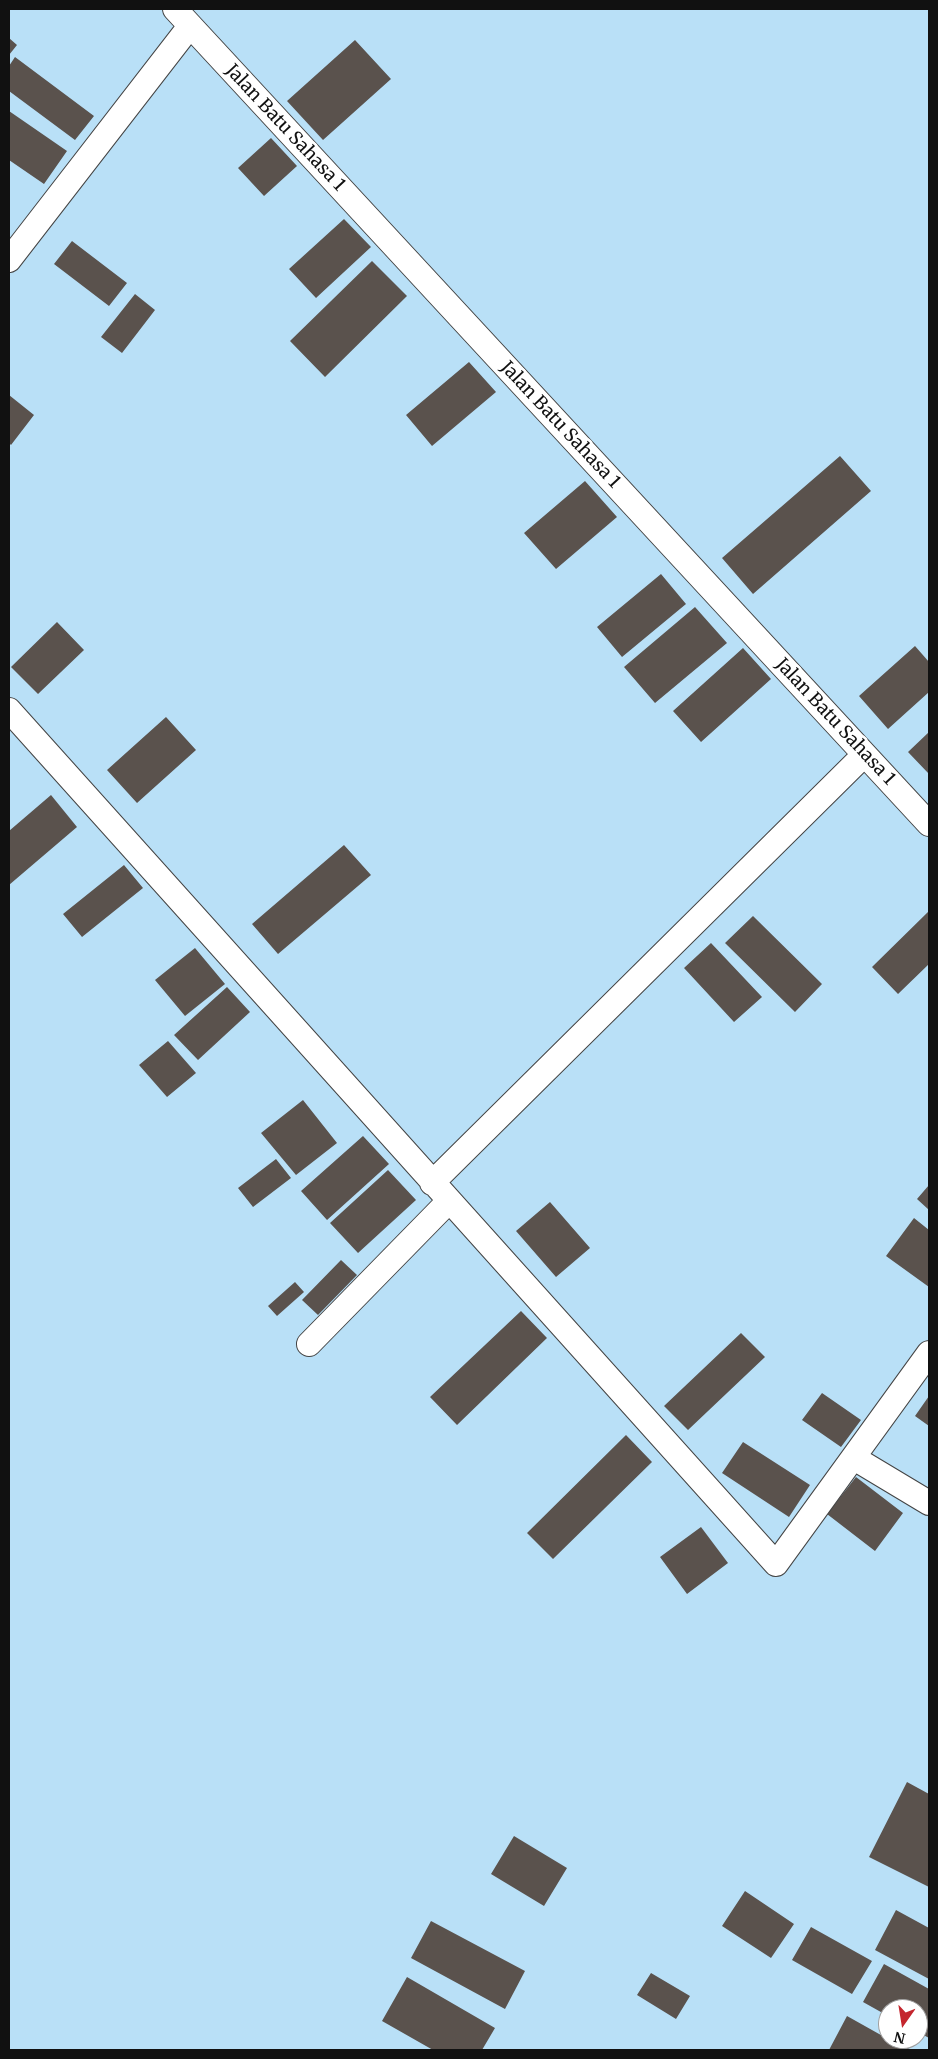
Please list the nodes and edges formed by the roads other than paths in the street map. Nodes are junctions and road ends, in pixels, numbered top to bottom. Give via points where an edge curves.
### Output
1 (175, 9) edge
2 (190, 26) junction
3 (9, 260) edge
4 (9, 710) edge
5 (864, 755) junction
6 (929, 824) edge
7 (432, 1183) junction
8 (449, 1201) junction
9 (309, 1344) dead end
10 (929, 1353) edge
11 (854, 1458) junction
12 (929, 1503) edge

1 - 2 street, Jalan Batu Sahasa 1
2 - 3 street
2 - 5 street, Jalan Batu Sahasa 1
4 - 7 street
5 - 6 street, Jalan Batu Sahasa 1
5 - 7 street
7 - 8 street
8 - 9 street
8 - 11 street via 776,1564
10 - 11 street
11 - 12 street

